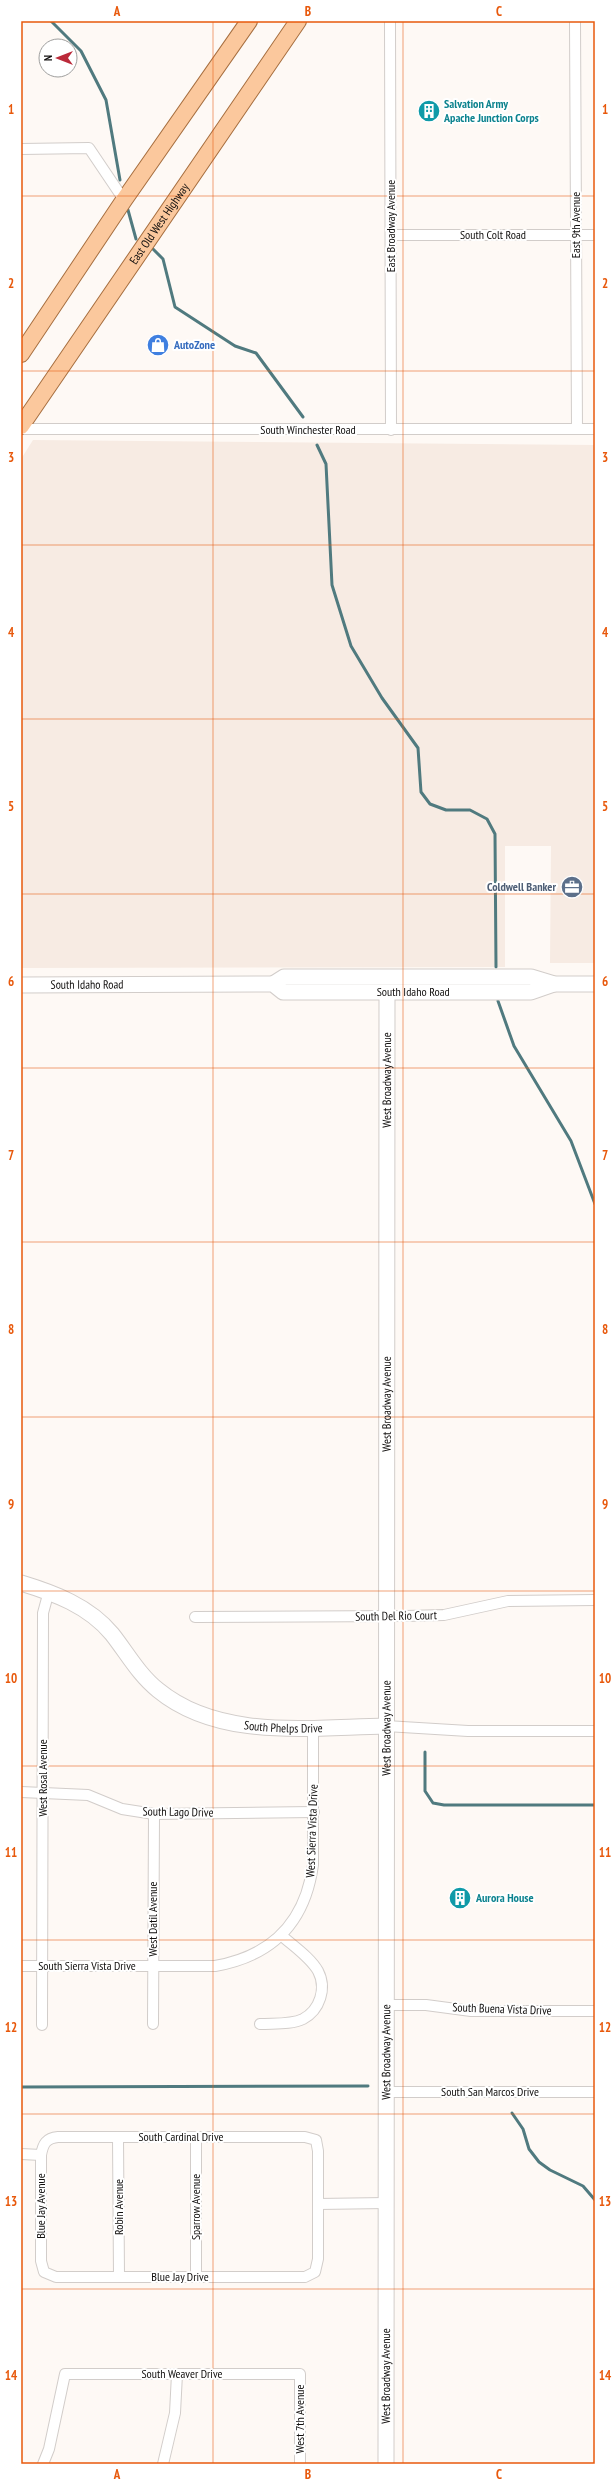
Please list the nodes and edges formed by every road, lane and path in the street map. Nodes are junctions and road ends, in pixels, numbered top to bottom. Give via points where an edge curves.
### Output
1 (249, 21) edge
2 (298, 21) edge
3 (390, 21) edge
4 (575, 21) edge
5 (21, 148) edge
6 (124, 200) junction
7 (391, 235) junction
8 (576, 235) junction
9 (595, 235) edge
10 (21, 354) edge
11 (21, 426) edge
12 (577, 428) junction
13 (595, 428) edge
14 (21, 429) edge
15 (391, 430) junction
16 (21, 984) edge
17 (273, 984) junction
18 (554, 984) junction
19 (595, 984) edge
20 (387, 992) junction
21 (21, 1583) edge
22 (49, 1591) junction
23 (595, 1600) edge
24 (195, 1617) dead end
25 (386, 1617) junction
26 (386, 1726) junction
27 (313, 1727) junction
28 (595, 1731) edge
29 (21, 1792) edge
30 (43, 1792) junction
31 (314, 1812) junction
32 (154, 1814) junction
33 (281, 1935) junction
34 (21, 1966) edge
35 (42, 1966) junction
36 (153, 1966) junction
37 (386, 2005) junction
38 (595, 2012) edge
39 (153, 2024) dead end
40 (260, 2024) dead end
41 (42, 2025) dead end
42 (386, 2092) junction
43 (595, 2092) edge
44 (118, 2137) junction
45 (196, 2137) junction
46 (47, 2140) joint
47 (21, 2154) edge
48 (41, 2154) junction
49 (386, 2203) junction
50 (318, 2204) junction
51 (44, 2272) joint
52 (119, 2277) junction
53 (196, 2277) junction
54 (177, 2374) junction
55 (300, 2374) joint
56 (43, 2464) edge
57 (163, 2464) edge
58 (300, 2464) edge
59 (386, 2464) edge

1 - 6 main road
2 - 11 main road, East Old West Highway
3 - 7 street, East Broadway Avenue
4 - 8 street, East 9th Avenue
5 - 6 street via 89,148
6 - 10 main road
7 - 8 street, South Colt Road
7 - 15 street, East Broadway Avenue
8 - 9 street, South Colt Road
8 - 12 street, East 9th Avenue
12 - 13 street, South Winchester Road
12 - 15 street, South Winchester Road
14 - 15 street, South Winchester Road
16 - 17 main road, South Idaho Road
17 - 18 main road, South Idaho Road via 284,976 495,976 531,977
17 - 20 main road, South Idaho Road via 283,992
18 - 19 main road, South Idaho Road
18 - 20 main road, South Idaho Road via 531,992
20 - 25 main road, West Broadway Avenue
21 - 22 main road, South Phelps Drive
22 - 27 main road, South Phelps Drive via 87,1611 111,1633 148,1680 185,1708 219,1721 243,1726
22 - 30 street, West Rosal Avenue via 43,1613
23 - 25 street, South Del Rio Court via 508,1601 444,1615
24 - 25 street, South Del Rio Court
25 - 26 main road, West Broadway Avenue
26 - 27 main road, South Phelps Drive
26 - 28 street, South Phelps Drive via 468,1731
26 - 37 main road, West Broadway Avenue
27 - 31 street, West Sierra Vista Drive
29 - 30 street, South Lago Drive
30 - 32 street, South Lago Drive via 88,1795 122,1808
30 - 35 street, West Rosal Avenue
31 - 32 street, South Lago Drive
31 - 33 street, West Sierra Vista Drive via 310,1885 304,1904 294,1921
32 - 36 street, West Datil Avenue
33 - 36 street, West Sierra Vista Drive via 253,1955 235,1962 215,1966
33 - 40 street via 313,1965 322,1981 322,1992 319,2002 303,2019
34 - 35 street, South Sierra Vista Drive
35 - 36 street, South Sierra Vista Drive
35 - 41 street, West Rosal Avenue
36 - 39 street, West Datil Avenue
37 - 38 street, South Buena Vista Drive via 426,2005 471,2011
37 - 42 main road, West Broadway Avenue
42 - 43 street, South San Marcos Drive
42 - 49 main road, West Broadway Avenue
44 - 45 street, South Cardinal Drive
44 - 46 street, South Cardinal Drive
44 - 52 street, Robin Avenue
45 - 50 street, South Cardinal Drive via 305,2137 316,2140
45 - 53 street, Sparrow Avenue
46 - 48 street, Blue Jay Avenue via 42,2146
47 - 48 street
48 - 51 street, Blue Jay Avenue via 41,2261
49 - 50 street
49 - 59 main road, West Broadway Avenue
50 - 53 street, Blue Jay Drive via 318,2259 315,2272 304,2277
51 - 52 street, Blue Jay Drive via 56,2277
52 - 53 street, Blue Jay Drive
54 - 55 street, South Weaver Drive
54 - 56 street, South Weaver Drive via 65,2374 49,2449
54 - 57 street via 175,2413
55 - 58 street, West 7th Avenue

